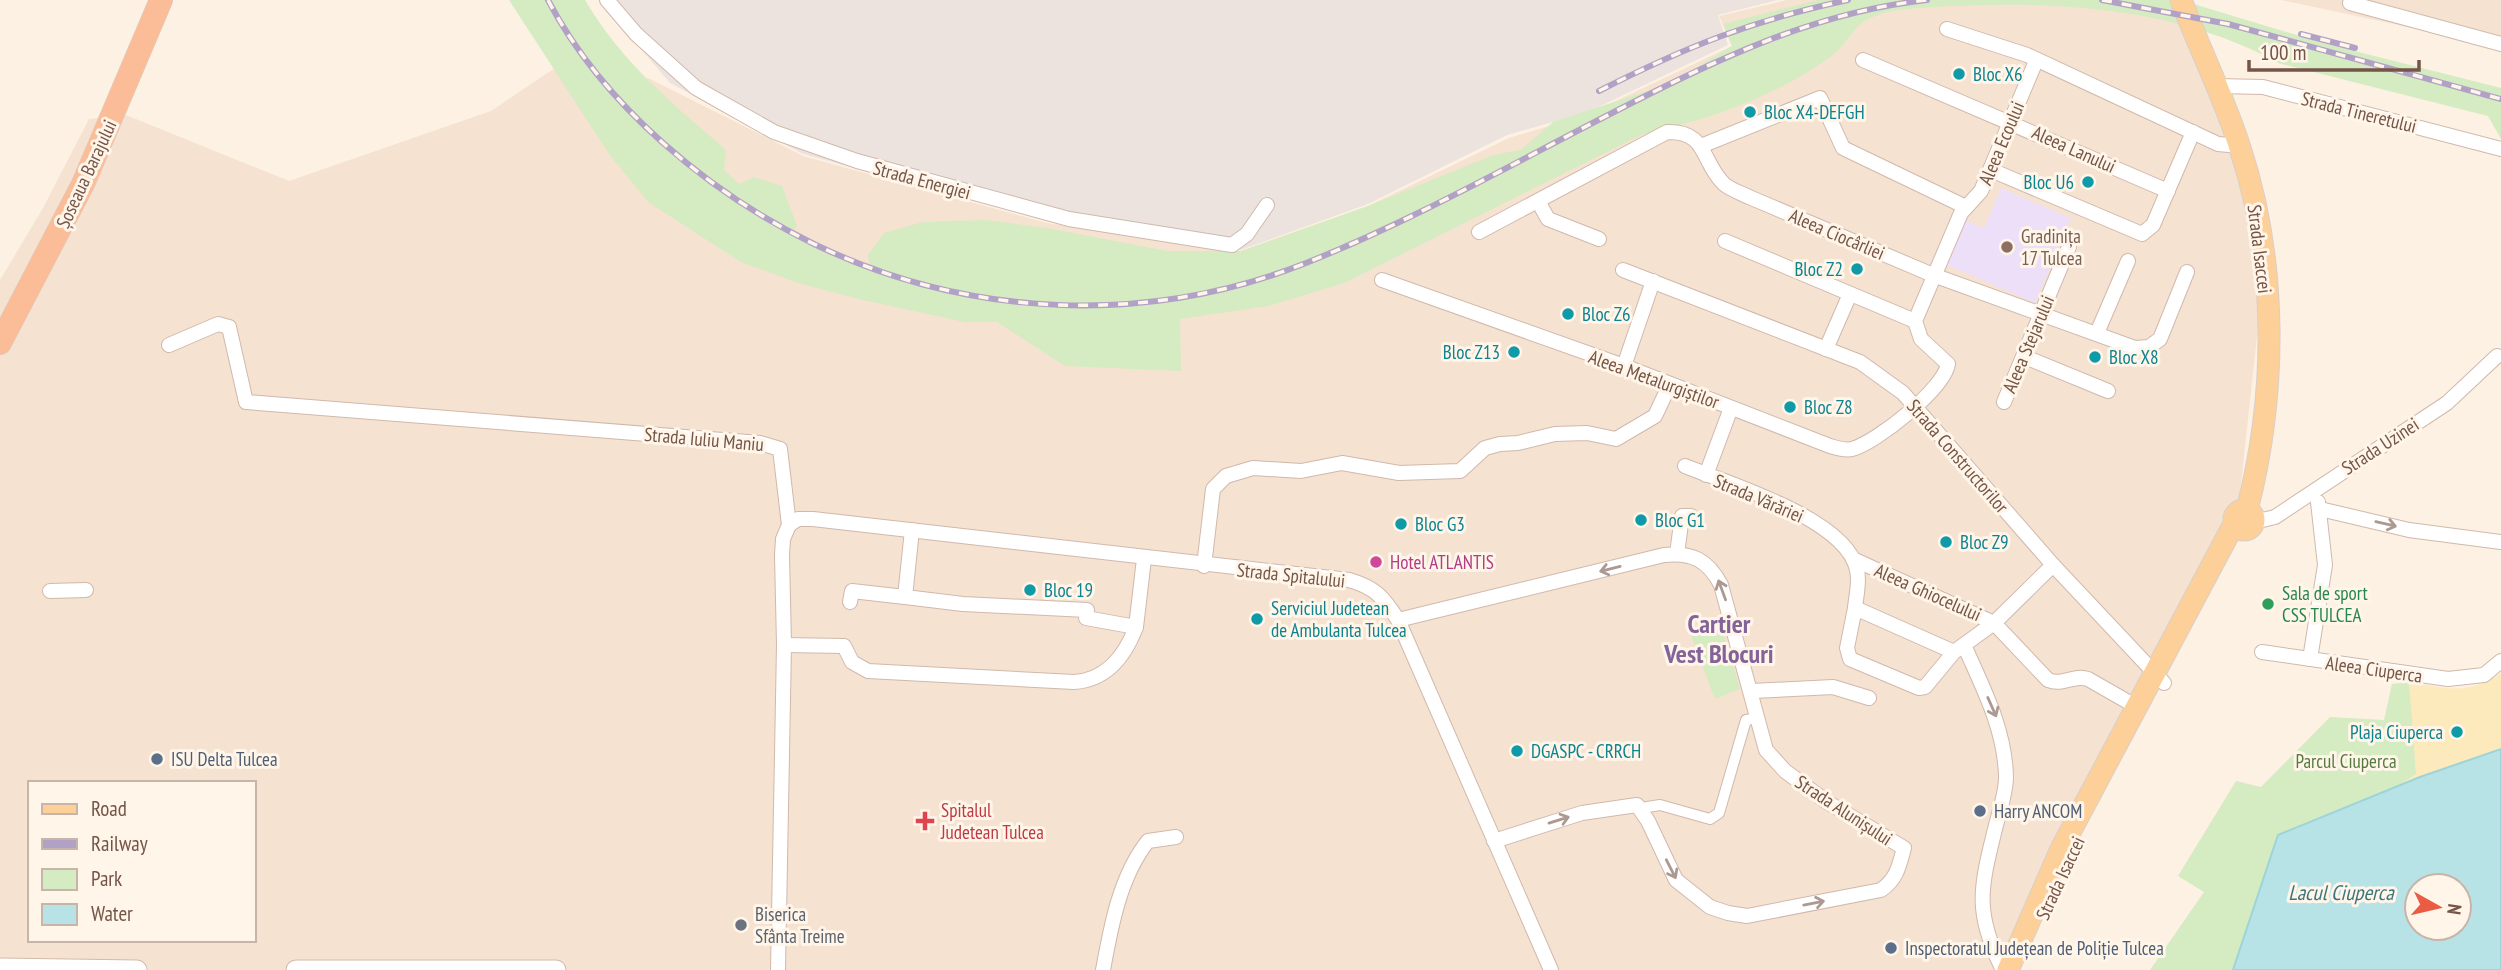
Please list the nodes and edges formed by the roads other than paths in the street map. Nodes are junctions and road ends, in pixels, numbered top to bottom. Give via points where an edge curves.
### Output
1 (161, 0) edge
2 (607, 0) edge
3 (2180, 0) edge
4 (2351, 0) edge
5 (1947, 29) dead end
6 (2501, 44) edge
7 (1863, 60) dead end
8 (2036, 61) junction
9 (2217, 86) junction
10 (2011, 121) junction
11 (2193, 132) junction
12 (1701, 146) junction
13 (2240, 146) junction
14 (2501, 149) edge
15 (1991, 170) junction
16 (2168, 191) junction
17 (1539, 203) junction
18 (1267, 205) dead end
19 (1966, 207) junction
20 (1479, 232) dead end
21 (1599, 239) dead end
22 (1725, 241) dead end
23 (2068, 247) dead end
24 (2128, 261) dead end
25 (1623, 270) dead end
26 (2187, 272) dead end
27 (1933, 275) junction
28 (1382, 280) dead end
29 (1653, 281) junction
30 (1850, 294) junction
31 (2041, 312) junction
32 (1915, 321) junction
33 (2098, 333) junction
34 (0, 343) edge
35 (169, 345) dead end
36 (1826, 349) junction
37 (2497, 356) dead end
38 (2025, 357) junction
39 (1624, 366) junction
40 (1670, 384) junction
41 (2108, 391) dead end
42 (2004, 402) dead end
43 (1917, 406) junction
44 (1731, 408) junction
45 (1685, 466) dead end
46 (1706, 475) junction
47 (2315, 490) junction
48 (2320, 509) junction
49 (1691, 516) dead end
50 (2245, 522) junction
51 (789, 525) junction
52 (912, 530) junction
53 (2501, 542) edge
54 (1677, 554) junction
55 (1853, 558) junction
56 (1144, 559) junction
57 (2053, 565) junction
58 (1204, 566) junction
59 (86, 590) dead end
60 (50, 591) dead end
61 (905, 597) junction
62 (850, 602) dead end
63 (1855, 608) junction
64 (1398, 620) junction
65 (1994, 622) junction
66 (1136, 627) junction
67 (784, 645) junction
68 (1959, 649) junction
69 (2262, 652) dead end
70 (2310, 659) junction
71 (2501, 661) edge
72 (2160, 678) junction
73 (1752, 691) junction
74 (1869, 698) dead end
75 (2137, 707) junction
76 (1758, 718) junction
77 (1641, 808) junction
78 (1176, 837) dead end
79 (1494, 841) junction
80 (0, 968) edge
81 (137, 970) edge
82 (296, 970) edge
83 (470, 970) edge
84 (556, 970) edge
85 (778, 970) edge
86 (1102, 970) edge
87 (1551, 970) edge
88 (2003, 970) edge
89 (2008, 970) edge
90 (2020, 970) edge

1 - 34 highway, Șoseaua Barajului via 83,184
2 - 18 street, Strada Energiei via 636,34 696,88 774,131 857,162 1069,219 1208,243 1232,245 1247,234
3 - 9 main road, Strada Isaccei
4 - 6 street
5 - 8 street
7 - 10 street, Aleea Lanului
8 - 10 street, Aleea Ecoului
8 - 11 street
9 - 13 main road, Strada Isaccei
9 - 14 street, Strada Tineretului via 2263,88
10 - 15 street, Aleea Ecoului
10 - 16 street, Aleea Lanului
11 - 13 street via 2218,144
11 - 16 street
12 - 17 street via 1687,133 1667,132
12 - 19 street via 1820,97 1843,148
12 - 27 street, Aleea Ciocârliei via 1726,185
13 - 50 main road, Strada Isaccei via 2261,239 2268,337 2267,406
15 - 16 street via 2137,234 2146,233 2153,225
15 - 19 street, Aleea Ecoului
17 - 20 street
17 - 21 street via 1549,219
19 - 27 street, Aleea Ecoului
22 - 30 street
23 - 31 street, Aleea Stejarului
24 - 33 street
25 - 29 street, Strada Constructorilor
26 - 33 street, Aleea Ciocârliei via 2155,345 2135,348
27 - 31 street, Aleea Ciocârliei
27 - 32 street, Aleea Ecoului
28 - 39 street, Aleea Metalurgiștilor
29 - 36 street, Strada Constructorilor
29 - 39 street
30 - 32 street
30 - 36 street
31 - 33 street, Aleea Ciocârliei
31 - 38 street, Aleea Stejarului
32 - 43 street via 1921,339 1948,364 1944,380
35 - 51 street, Strada Iuliu Maniu via 218,324 229,327 246,402 774,445 780,449 783,464
36 - 43 street, Strada Constructorilor via 1860,362
37 - 47 street, Strada Uzinei via 2447,403
38 - 41 street
38 - 42 street, Aleea Stejarului
39 - 40 street, Aleea Metalurgiștilor
40 - 44 street, Aleea Metalurgiștilor
40 - 58 street via 1655,416 1616,439 1587,433 1500,443 1485,448 1460,471 1399,472 1342,463 1301,471 1261,468 1233,473 1213,489
43 - 44 street, Aleea Metalurgiștilor via 1853,449 1843,450
43 - 57 street, Strada Constructorilor
44 - 46 street
45 - 46 street, Strada Vărăriei
46 - 55 street, Strada Vărăriei via 1797,511
47 - 48 street, Aleea Ciuperca
47 - 50 street, Strada Uzinei via 2275,517
48 -> 53 street via 2409,530
48 - 70 street, Aleea Ciuperca via 2325,565
49 - 54 street via 1682,516
50 - 72 main road, Strada Isaccei
51 - 52 street, Strada Spitalului via 799,519 814,519
51 - 67 street, Strada Iuliu Maniu via 782,555
52 - 56 street, Strada Spitalului
52 - 61 street
54 -> 64 street
73 -> 54 street, Strada Alunișului via 1715,573 1699,559
55 - 63 street via 1858,571
55 - 65 street, Aleea Ghiocelului
56 - 58 street, Strada Spitalului
56 - 66 street
57 - 65 street
57 - 72 street, Strada Constructorilor
58 - 64 street, Strada Spitalului via 1367,585
59 - 60 street
61 - 62 street via 852,591
61 - 66 street via 1087,610 1086,618
63 - 68 street
63 - 68 street via 1847,648 1855,664 1919,688 1930,684
64 - 79 street, Strada Spitalului
65 - 68 street
65 - 75 street, Aleea Ghiocelului via 2048,680 2059,683 2080,676
66 - 67 street via 1115,663 1087,681 1074,682 868,671 852,662 844,646
67 - 85 street, Strada Iuliu Maniu
68 -> 88 street via 1997,719 2006,779 1981,891 1982,917
69 - 70 street
70 - 71 street, Aleea Ciuperca via 2448,679 2484,674
72 - 75 main road, Strada Isaccei
72 - 90 main road, Strada Isaccei via 2053,887
73 - 74 street via 1833,687
73 - 76 street, Strada Alunișului
75 - 89 main road, Strada Isaccei via 2044,883
76 - 77 street via 1746,720 1719,813 1710,820 1660,806
77 -> 76 street, Strada Alunișului via 1676,880 1710,907 1728,913 1747,916 1870,892 1892,882 1904,848 1785,771 1766,750
79 -> 77 street via 1582,813 1632,804
78 - 86 street via 1148,841 1137,855 1125,882
79 - 87 street, Strada Spitalului
80 - 81 main road
82 - 83 main road
83 - 84 main road

